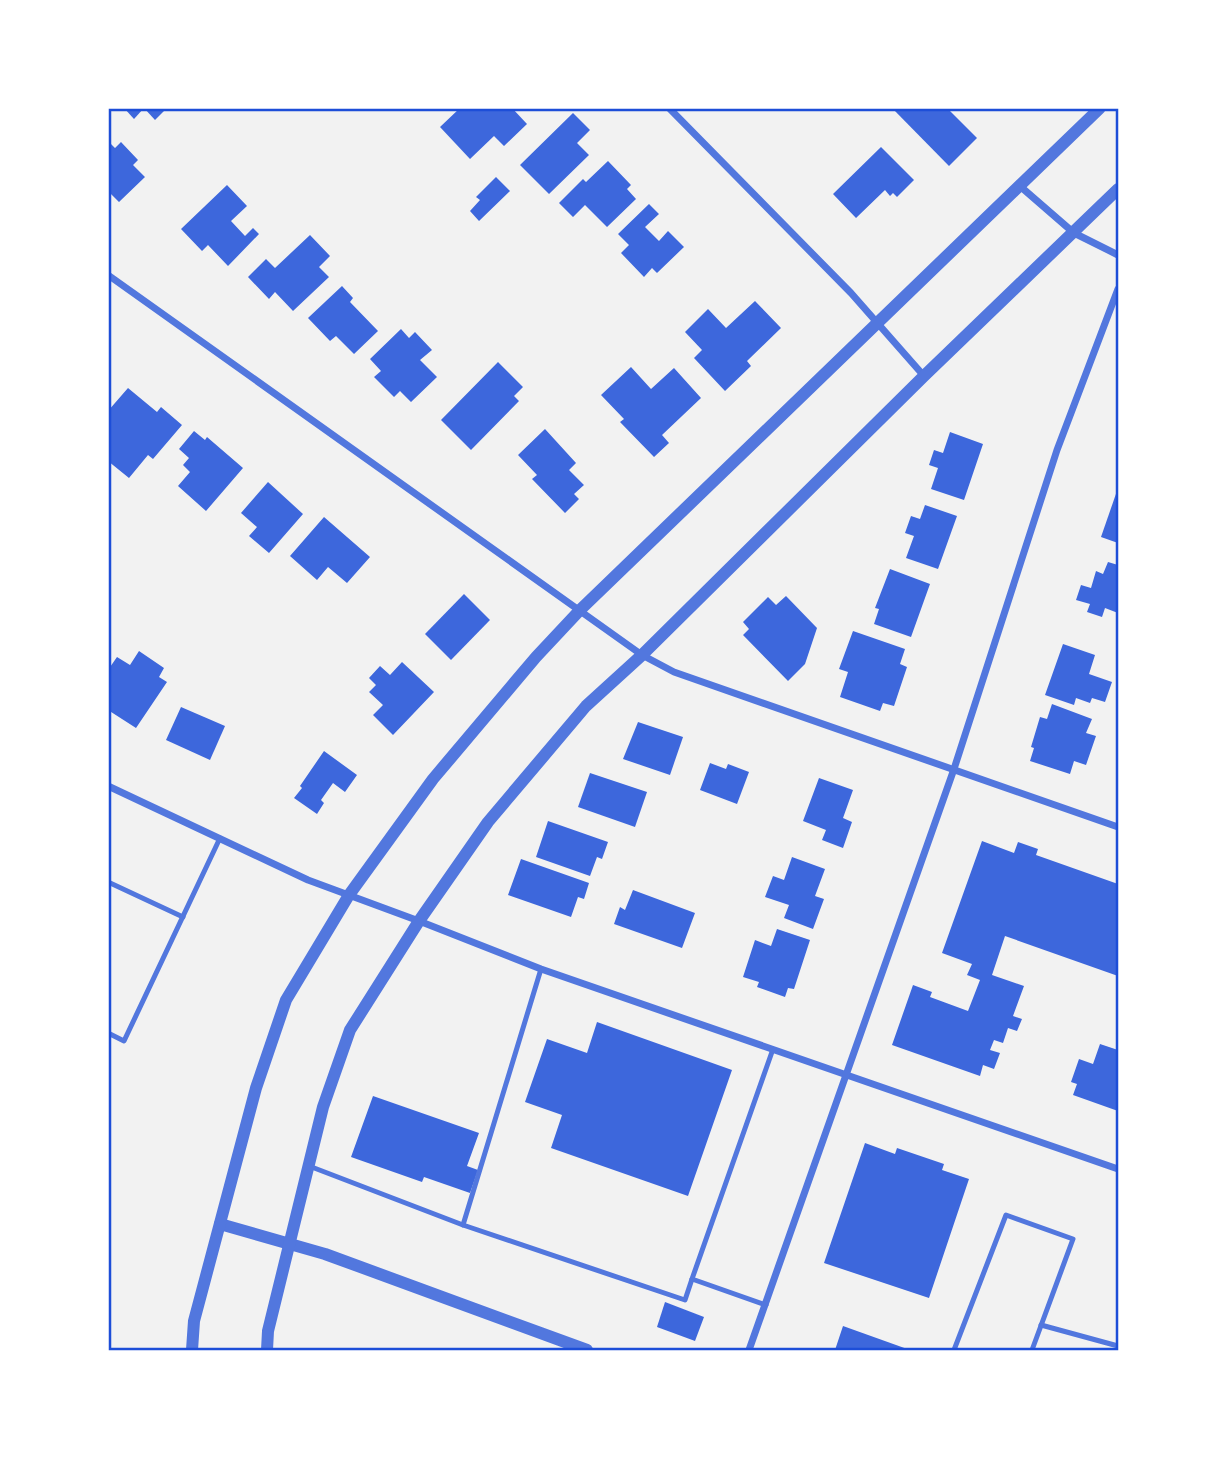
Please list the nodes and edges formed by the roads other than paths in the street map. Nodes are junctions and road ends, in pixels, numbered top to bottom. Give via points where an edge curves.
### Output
1 (669, 108) edge
2 (1100, 108) edge
3 (1021, 187) junction
4 (1118, 189) edge
5 (1074, 233) junction
6 (1118, 255) edge
7 (108, 275) edge
8 (1118, 289) edge
9 (877, 323) junction
10 (924, 376) junction
11 (580, 610) junction
12 (642, 654) junction
13 (954, 769) junction
14 (108, 786) edge
15 (1118, 827) edge
16 (220, 838) junction
17 (108, 882) edge
18 (349, 895) junction
19 (183, 917) junction
20 (419, 921) junction
21 (541, 969) junction
22 (108, 1034) edge
23 (773, 1048) junction
24 (848, 1074) junction
25 (309, 1166) junction
26 (1118, 1169) edge
27 (220, 1224) junction
28 (463, 1226) junction
29 (291, 1242) junction
30 (692, 1279) junction
31 (766, 1305) junction
32 (1041, 1325) junction
33 (1118, 1346) edge
34 (192, 1350) edge
35 (267, 1350) edge
36 (587, 1350) edge
37 (749, 1350) edge
38 (954, 1350) edge
39 (1032, 1350) edge

1 - 9 street
2 - 3 street
3 - 5 street
3 - 9 street
4 - 5 street
5 - 6 street
5 - 10 street
7 - 11 street
8 - 13 street via 1057,450
9 - 10 street
9 - 11 street
10 - 12 street
11 - 12 street
11 - 18 street via 433,779
12 - 13 street via 674,672
12 - 20 street via 586,706 497,811
13 - 15 street
13 - 24 street
14 - 16 street
16 - 18 street
16 - 19 lane
17 - 19 lane
18 - 20 street
18 - 27 street via 286,1000 256,1088
19 - 22 lane via 124,1041
20 - 21 street
20 - 25 street via 350,1030 323,1107
21 - 23 street
21 - 28 lane
23 - 24 street
23 - 30 lane
24 - 26 street
24 - 31 street
25 - 28 lane
25 - 29 street
27 - 29 street
27 - 34 street via 194,1321
28 - 30 lane via 685,1300
29 - 35 street
29 - 36 street
30 - 31 lane
31 - 37 street
32 - 33 lane
32 - 38 lane via 1073,1239 1006,1215
32 - 39 lane

